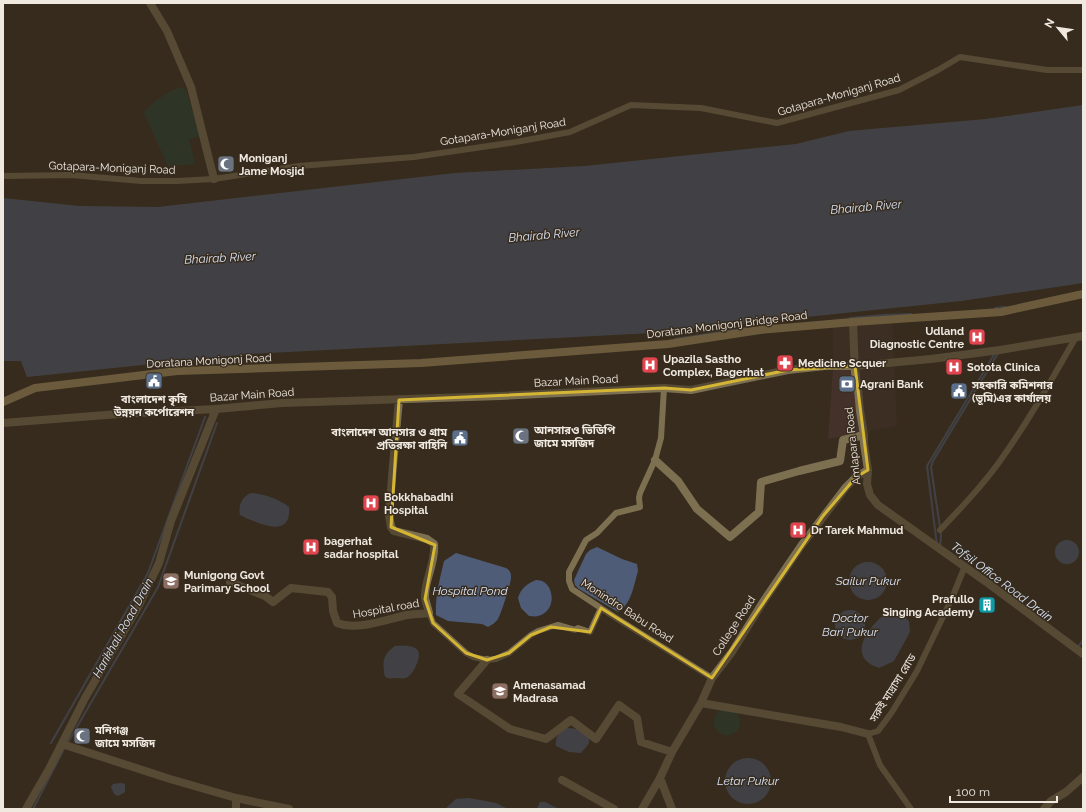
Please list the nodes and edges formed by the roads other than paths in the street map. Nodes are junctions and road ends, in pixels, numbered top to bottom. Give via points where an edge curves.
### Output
1 (150, 3) edge
2 (1083, 70) edge
3 (3, 176) edge
4 (214, 179) junction
5 (1083, 294) edge
6 (853, 322) junction
7 (1079, 336) edge
8 (420, 363) joint
9 (855, 366) junction
10 (664, 388) junction
11 (399, 400) junction
12 (3, 402) edge
13 (216, 409) junction
14 (3, 423) edge
15 (864, 435) junction
16 (655, 460) junction
17 (868, 470) junction
18 (940, 530) dead end
19 (964, 566) junction
20 (230, 582) dead end
21 (602, 608) junction
22 (429, 613) junction
23 (1083, 654) edge
24 (487, 660) junction
25 (712, 678) junction
26 (701, 703) junction
27 (868, 734) junction
28 (62, 744) junction
29 (672, 752) junction
30 (1083, 777) edge
31 (660, 778) junction
32 (562, 780) dead end
33 (236, 798) junction
34 (26, 809) edge
35 (236, 809) edge
36 (289, 809) edge
37 (614, 809) edge
38 (642, 809) edge
39 (672, 809) edge
40 (910, 809) edge
41 (1044, 809) edge

1 - 4 street via 167,31 191,88
2 - 4 street, Gotapara-Moniganj Road via 1047,70 960,56 899,90 777,123 701,108 630,105 570,132 516,142 414,157 299,166
3 - 4 street, Gotapara-Moniganj Road via 71,175 141,181
5 - 6 main road, Doratana Monigonj Bridge Road via 1001,312
6 - 8 main road, Doratana Monigonj Bridge Road via 760,330 668,344
6 - 9 street, Amlapara Road
7 - 9 street, Bazar Main Road via 1000,350
7 - 18 street via 999,462 970,499
8 - 12 main road, Doratana Monigonj Road via 177,371 34,388
9 - 10 street, Bazar Main Road via 788,370 691,390
9 - 15 street, Amlapara Road
10 - 11 street, Bazar Main Road
10 - 16 street, Monindro Babu Road via 661,438
11 - 13 street, Bazar Main Road via 282,403
11 - 22 street, Hospital road via 389,515 394,531 427,539 434,544 425,599
13 - 14 street, Bazar Main Road
13 - 28 street via 172,521 159,563 139,605
15 - 16 street via 843,440 840,461 761,482 759,512 730,538 697,509 678,481
15 - 17 street, Amlapara Road
16 - 21 street, Monindro Babu Road via 640,493 640,507 616,513 597,533 586,540 569,572 572,589
17 - 19 street, Amlapara Road via 867,484 878,505
17 - 25 street, College Road via 856,477 824,516
19 - 23 street, Amlapara Road
19 - 27 street, সরুই মাদ্রাসা রোড via 952,598 917,671 878,731
20 - 22 street, Hospital road via 265,596 272,602 291,588 328,592 332,597 337,623 345,626
21 - 24 street via 590,632 558,625 538,631 509,653
21 - 25 street, Monindro Babu Road
22 - 24 street via 433,623 466,653
24 - 29 street via 458,694 510,729 546,739 571,720 596,739 619,705 637,718 641,742
25 - 26 street, College Road
26 - 27 street
26 - 29 street, College Road
27 - 40 street, সরুই মাদ্রাসা রোড via 880,765
28 - 33 street
28 - 34 street
29 - 31 street, College Road
30 - 41 street
31 - 38 street, College Road
31 - 39 street
32 - 37 street
33 - 35 street
33 - 36 street

